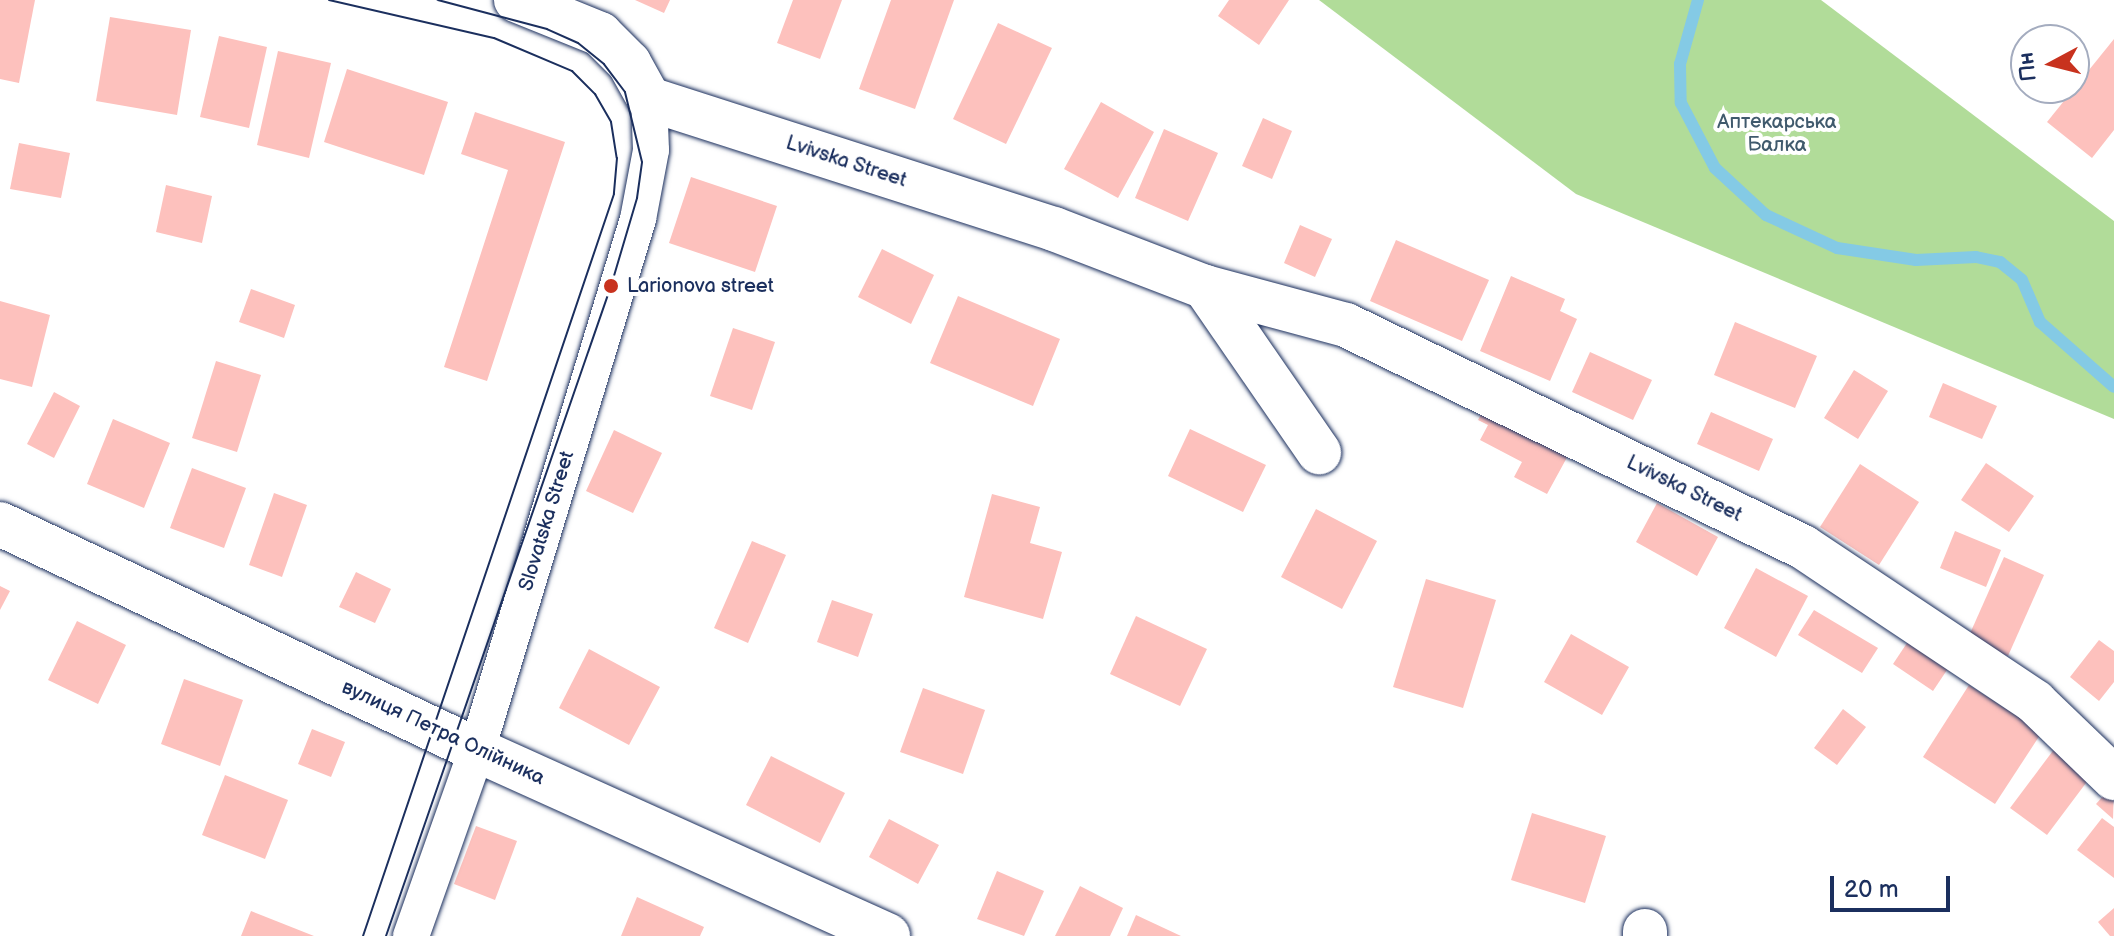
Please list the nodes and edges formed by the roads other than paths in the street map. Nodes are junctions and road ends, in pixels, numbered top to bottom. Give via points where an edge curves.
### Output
1 (516, 0) edge
2 (649, 99) junction
3 (1205, 287) junction
4 (1319, 452) dead end
5 (0, 524) edge
6 (477, 750) junction
7 (2114, 778) edge
8 (411, 936) edge
9 (888, 936) edge

1 - 2 street via 600,34 629,63
2 - 3 street, Lvivska Street via 1054,229
2 - 6 street, Slovatska Street via 651,150 638,219
3 - 4 street
3 - 7 street, Lvivska Street via 1346,325 1803,547 2035,702
5 - 6 street, вулиця Петра Олійника
6 - 8 street, Slovatska Street
6 - 9 street, вулиця Петра Олійника

